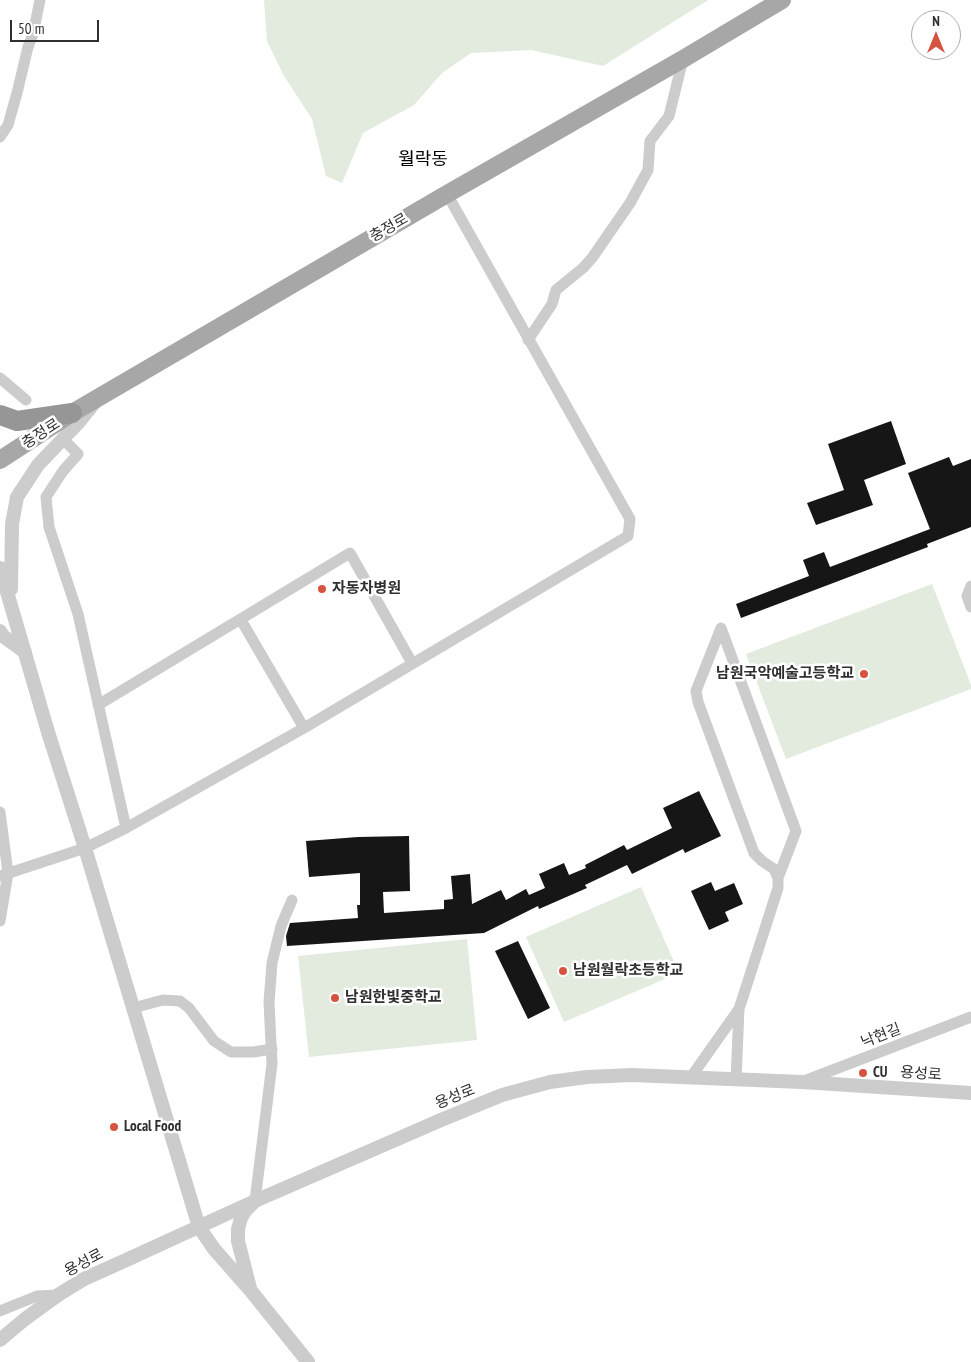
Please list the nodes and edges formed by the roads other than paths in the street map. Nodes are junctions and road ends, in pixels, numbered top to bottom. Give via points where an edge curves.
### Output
1 (40, 0) edge
2 (782, 0) edge
3 (683, 59) junction
4 (0, 137) edge
5 (448, 194) junction
6 (528, 340) junction
7 (0, 378) edge
8 (98, 398) junction
9 (26, 400) dead end
10 (72, 413) junction
11 (0, 415) edge
12 (68, 444) dead end
13 (0, 460) edge
14 (0, 568) edge
15 (971, 586) edge
16 (11, 605) junction
17 (971, 607) edge
18 (242, 620) junction
19 (0, 631) edge
20 (25, 652) junction
21 (412, 663) junction
22 (98, 705) junction
23 (304, 728) junction
24 (0, 812) edge
25 (126, 828) junction
26 (85, 848) junction
27 (4, 875) edge
28 (778, 878) junction
29 (292, 900) dead end
30 (0, 921) edge
31 (133, 1008) junction
32 (739, 1010) junction
33 (971, 1018) edge
34 (272, 1048) junction
35 (691, 1077) junction
36 (736, 1080) junction
37 (802, 1082) junction
38 (971, 1093) edge
39 (255, 1201) junction
40 (200, 1227) junction
41 (250, 1291) junction
42 (58, 1295) junction
43 (0, 1312) edge
44 (0, 1340) edge
45 (308, 1362) edge

1 - 4 street via 8,125
2 - 3 main road, 충정로
3 - 5 main road, 충정로
3 - 6 street via 669,116 650,141 648,170 592,258 556,290 552,304
5 - 6 street
5 - 8 main road, 충정로
6 - 21 street via 630,519 628,536
7 - 9 street
8 - 10 main road, 충정로
8 - 16 street via 38,466 17,497 12,524
10 - 11 highway via 17,421
10 - 13 main road, 충정로
12 - 22 street via 78,454 46,497 49,527 78,614
14 - 16 street
15 - 17 street via 967,596
16 - 20 street
18 - 21 street via 350,553
18 - 22 street
18 - 23 street
19 - 20 street
20 - 26 street
21 - 23 street
22 - 25 street
23 - 25 street
24 - 27 street
25 - 26 street
26 - 27 street
26 - 31 street
27 - 30 street
28 - 28 street via 796,831 720,628 696,691 698,702 754,853 774,869
28 - 32 street via 778,888
29 - 34 street via 281,926 272,963 269,1002
31 - 34 street via 163,1000 180,1000 214,1041 231,1052
31 - 40 street
32 - 35 street
32 - 36 street
33 - 37 street, 낙현길
34 - 39 street
35 - 36 street, 용성로
35 - 39 street, 용성로 via 587,1077 550,1082 502,1095
36 - 37 street, 용성로
37 - 38 street, 용성로
39 - 40 street, 용성로
39 - 41 street via 245,1211 238,1229
40 - 41 street via 214,1250
40 - 42 street, 용성로
41 - 45 street
42 - 43 street via 37,1296
42 - 44 street, 용성로

